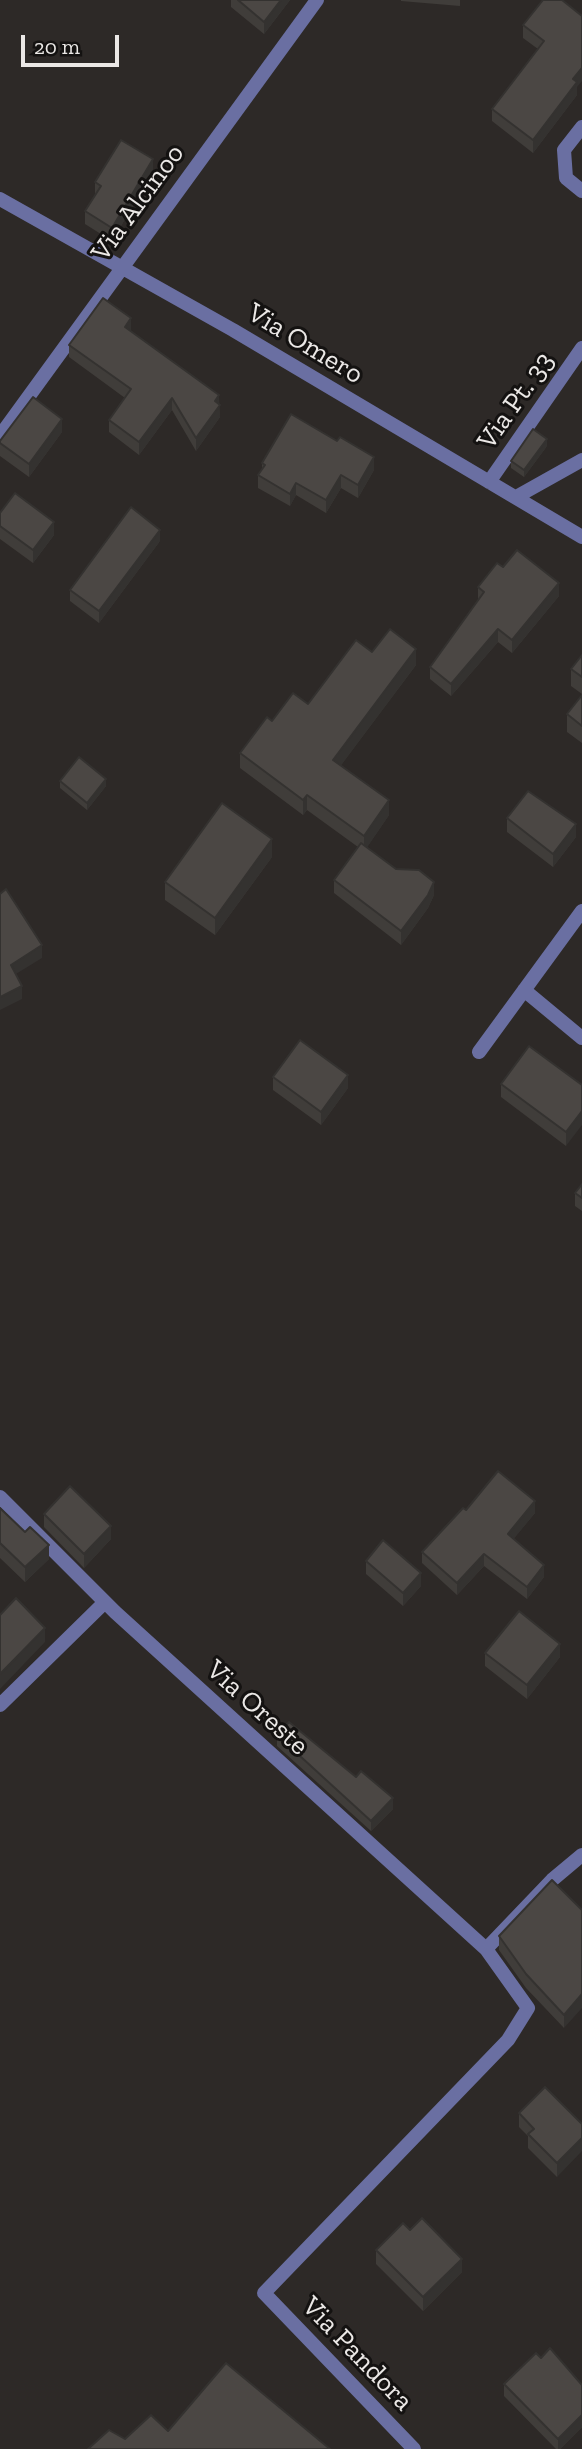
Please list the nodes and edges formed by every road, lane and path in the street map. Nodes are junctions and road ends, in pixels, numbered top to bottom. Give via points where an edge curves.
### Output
1 (317, 0) edge
2 (582, 127) edge
3 (582, 191) edge
4 (0, 199) edge
5 (121, 267) junction
6 (582, 348) edge
7 (0, 436) edge
8 (582, 460) edge
9 (489, 482) junction
10 (516, 497) junction
11 (582, 537) edge
12 (582, 911) edge
13 (524, 990) junction
14 (582, 1038) edge
15 (479, 1052) dead end
16 (0, 1497) edge
17 (105, 1602) junction
18 (0, 1705) edge
19 (582, 1855) edge
20 (486, 1949) junction
21 (264, 2293) joint
22 (414, 2449) edge

1 - 5 street, Via Alcinoo
2 - 3 street via 564,150 566,178
4 - 5 street, Via Omero
5 - 7 street, Via Alcinoo
5 - 9 street, Via Omero
6 - 9 street, Via Pt. 33
8 - 10 street
9 - 10 street, Via Omero
10 - 11 street, Via Omero
12 - 13 street
13 - 14 street
13 - 15 street
16 - 17 street, Via Oreste
17 - 18 street
17 - 20 street, Via Oreste
19 - 20 street
20 - 21 street, Via Oreste via 528,2008 508,2040
21 - 22 street, Via Pandora

